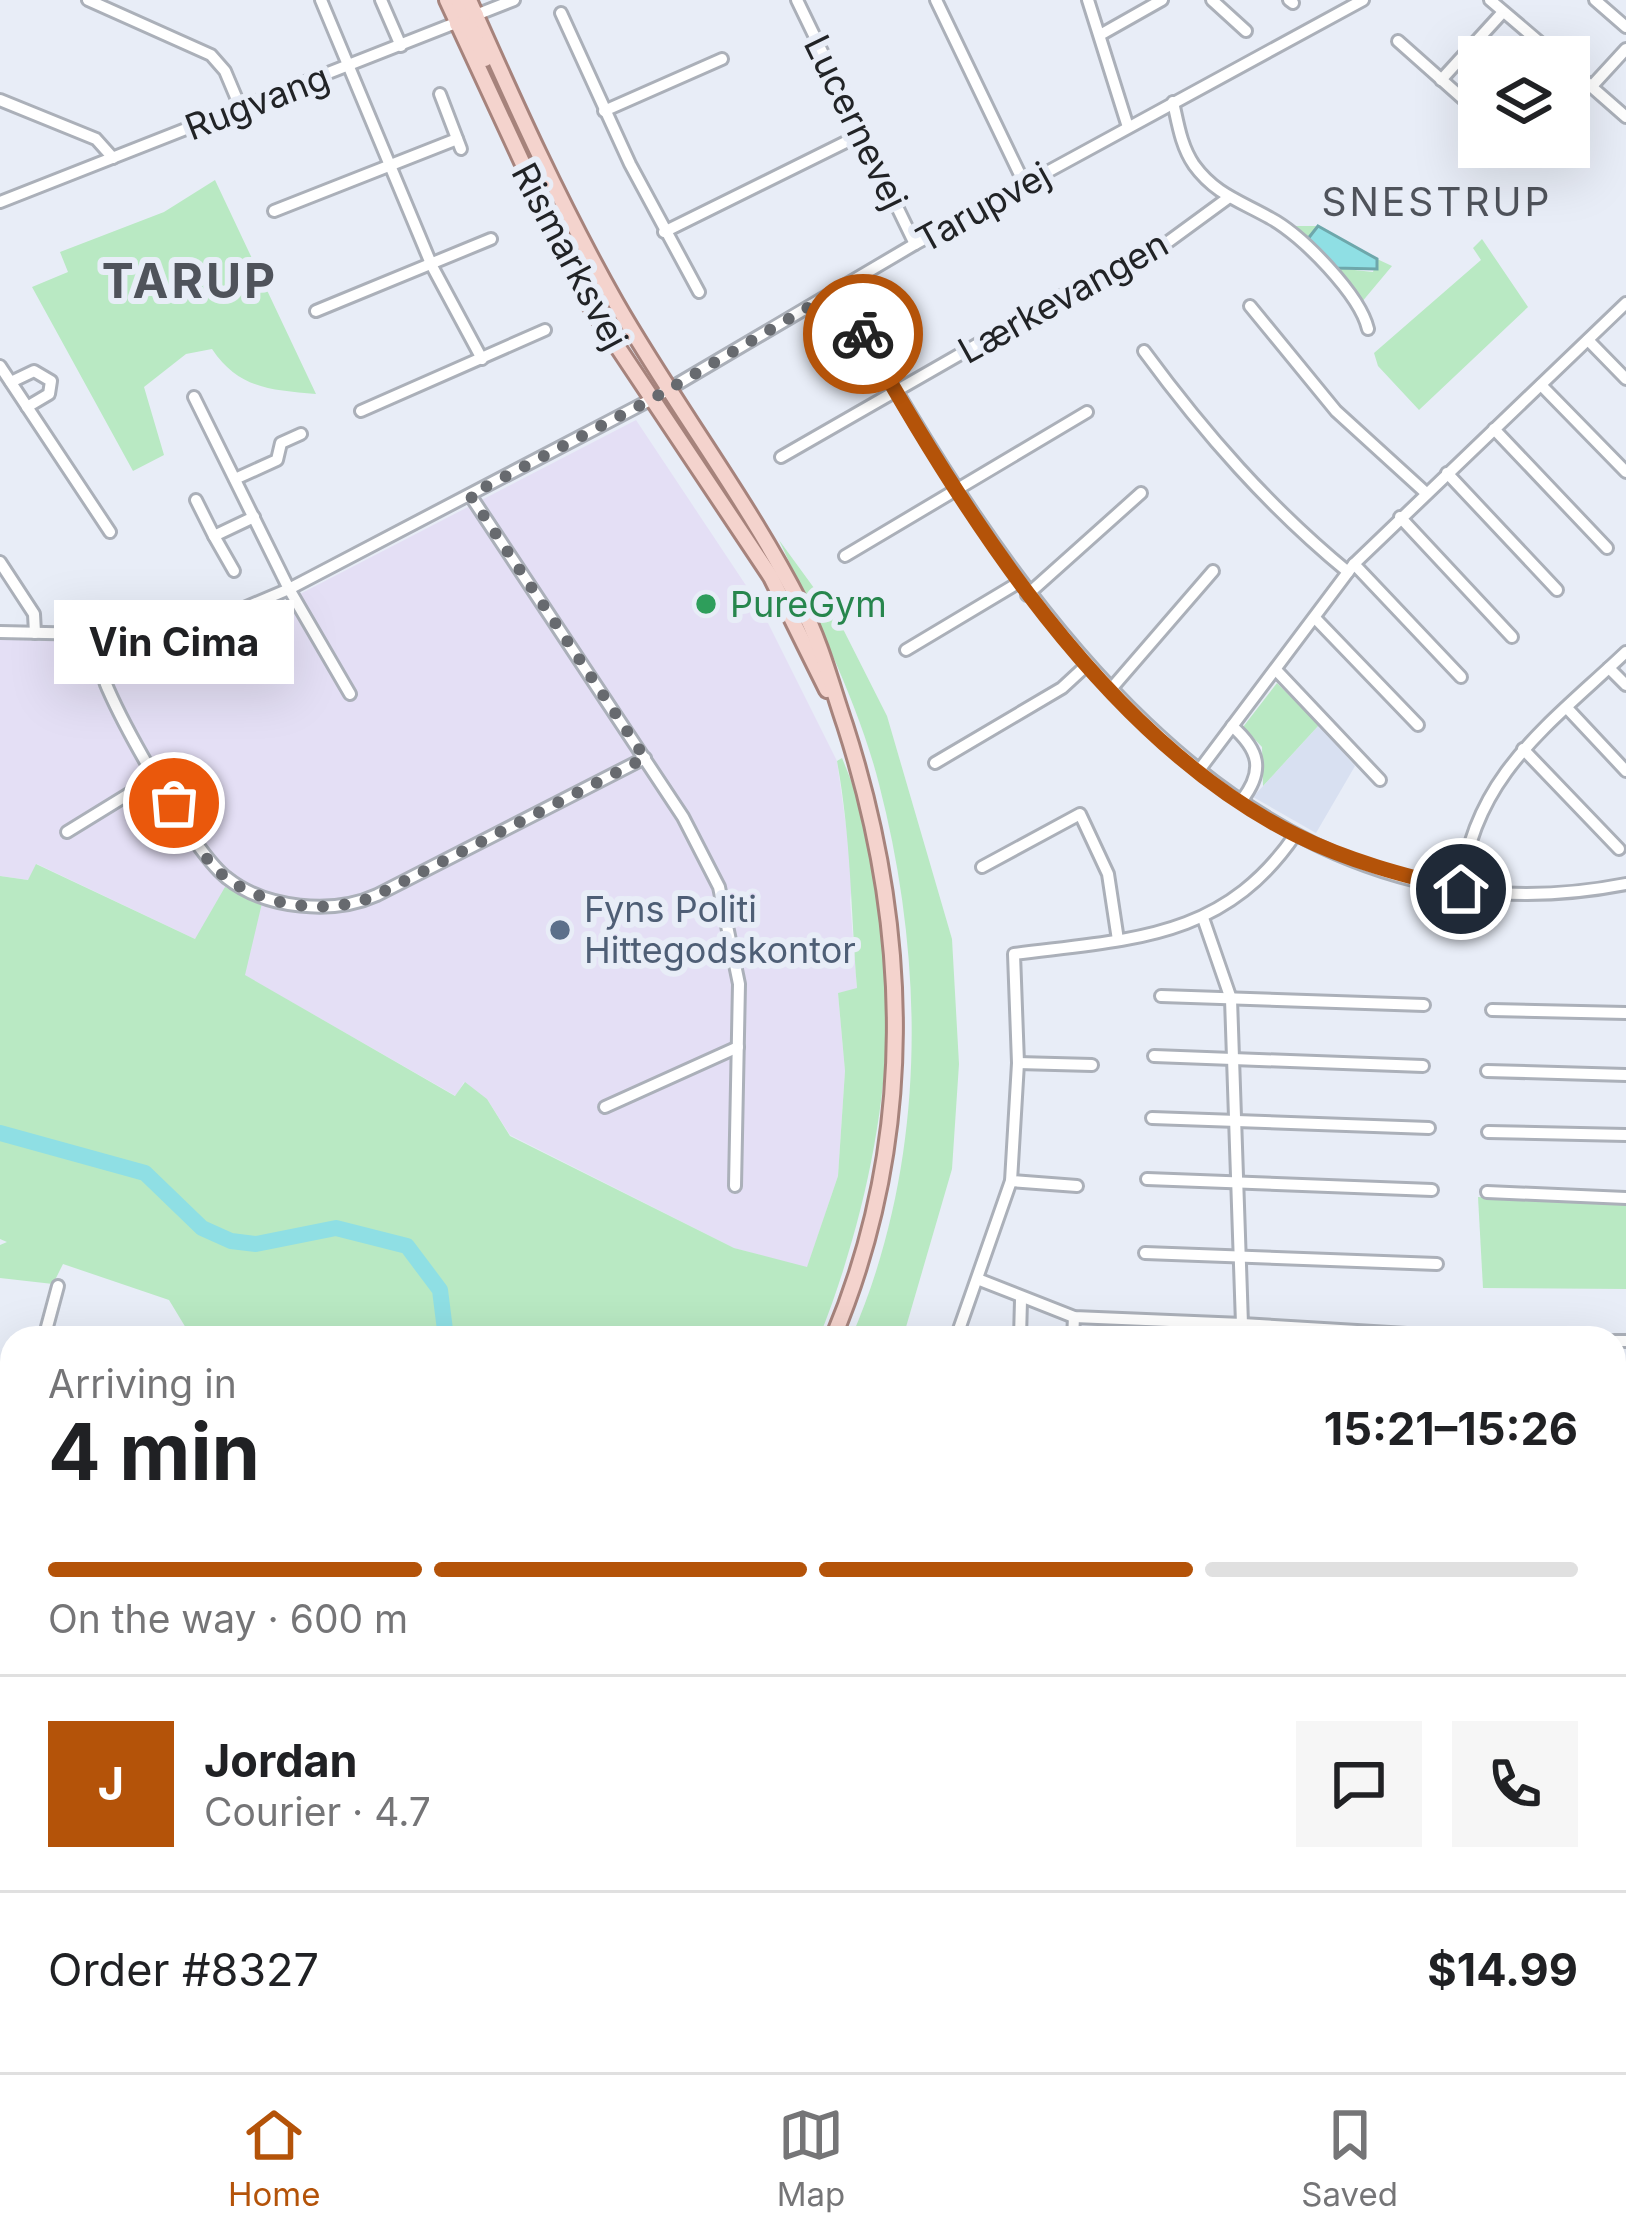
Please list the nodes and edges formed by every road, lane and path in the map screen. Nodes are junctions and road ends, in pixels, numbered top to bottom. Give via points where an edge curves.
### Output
1 (88, 0) edge
2 (321, 0) edge
3 (381, 0) edge
4 (446, 0) edge
5 (458, 0) edge
6 (470, 0) edge
7 (514, 0) edge
8 (797, 0) edge
9 (936, 0) edge
10 (1088, 0) edge
11 (1162, 0) edge
12 (1212, 0) edge
13 (1363, 0) edge
14 (1490, 0) edge
15 (1595, 0) edge
16 (1503, 12) junction
17 (561, 13) dead end
18 (476, 15) junction
19 (457, 24) junction
20 (1626, 28) edge
21 (1246, 31) dead end
22 (1100, 34) junction
23 (1532, 36) edge
24 (1398, 41) dead end
25 (401, 46) junction
26 (1626, 49) edge
27 (722, 59) dead end
28 (350, 66) junction
29 (1441, 80) junction
30 (1592, 86) joint
31 (440, 94) dead end
32 (1458, 94) edge
33 (0, 100) edge
34 (1173, 102) junction
35 (513, 105) junction
36 (241, 109) junction
37 (604, 111) junction
38 (1626, 117) edge
39 (1129, 127) junction
40 (862, 134) junction
41 (113, 158) junction
42 (389, 166) junction
43 (1024, 183) junction
44 (1228, 198) junction
45 (0, 202) edge
46 (274, 211) dead end
47 (664, 232) junction
48 (491, 239) dead end
49 (914, 244) junction
50 (432, 266) junction
51 (838, 290) junction
52 (699, 292) dead end
53 (1626, 303) edge
54 (1250, 306) dead end
55 (316, 311) dead end
56 (1368, 329) dead end
57 (545, 330) dead end
58 (1588, 340) junction
59 (1144, 351) dead end
60 (482, 359) junction
61 (0, 366) edge
62 (1626, 379) edge
63 (10, 382) junction
64 (1541, 385) junction
65 (667, 389) junction
66 (894, 390) junction
67 (194, 397) dead end
68 (652, 399) junction
69 (27, 406) junction
70 (361, 411) dead end
71 (1087, 412) dead end
72 (1494, 429) junction
73 (301, 434) dead end
74 (781, 457) dead end
75 (1626, 472) edge
76 (1447, 473) junction
77 (235, 479) junction
78 (953, 490) junction
79 (1142, 493) dead end
80 (1426, 493) junction
81 (470, 495) junction
82 (196, 500) dead end
83 (254, 517) junction
84 (1400, 517) junction
85 (110, 532) dead end
86 (214, 536) junction
87 (1607, 548) dead end
88 (845, 556) dead end
89 (0, 562) edge
90 (1351, 568) junction
91 (234, 571) dead end
92 (1213, 571) dead end
93 (1018, 584) junction
94 (290, 590) junction
95 (1557, 590) dead end
96 (1027, 595) junction
97 (1315, 618) junction
98 (0, 632) edge
99 (35, 634) junction
100 (99, 634) junction
101 (1512, 637) dead end
102 (906, 650) dead end
103 (1626, 652) edge
104 (1088, 664) junction
105 (1610, 668) junction
106 (1277, 671) junction
107 (1461, 677) dead end
108 (1626, 685) edge
109 (1111, 689) junction
110 (350, 694) dead end
111 (1567, 708) junction
112 (1418, 725) dead end
113 (1232, 726) junction
114 (845, 727) junction
115 (1523, 749) junction
116 (645, 758) junction
117 (935, 763) dead end
118 (1200, 769) junction
119 (1626, 770) edge
120 (158, 776) junction
121 (1380, 779) dead end
122 (1241, 800) junction
123 (67, 832) dead end
124 (1295, 835) junction
125 (1619, 849) dead end
126 (982, 867) dead end
127 (1626, 884) edge
128 (1461, 889) junction
129 (1203, 918) junction
130 (1118, 940) junction
131 (1160, 996) dead end
132 (1231, 999) junction
133 (1424, 1005) dead end
134 (1492, 1010) dead end
135 (1626, 1013) edge
136 (738, 1047) junction
137 (1154, 1056) dead end
138 (1232, 1059) junction
139 (1018, 1064) junction
140 (1092, 1064) dead end
141 (1424, 1066) dead end
142 (1487, 1071) dead end
143 (1626, 1075) edge
144 (604, 1107) dead end
145 (1152, 1118) dead end
146 (1233, 1121) junction
147 (1429, 1128) dead end
148 (1489, 1132) dead end
149 (1626, 1135) edge
150 (1147, 1180) dead end
151 (1011, 1181) junction
152 (1237, 1182) junction
153 (735, 1186) dead end
154 (1077, 1186) dead end
155 (1432, 1190) dead end
156 (1487, 1192) dead end
157 (1626, 1198) edge
158 (1145, 1252) dead end
159 (1242, 1256) junction
160 (1437, 1264) dead end
161 (980, 1280) junction
162 (58, 1286) dead end
163 (1021, 1300) junction
164 (1074, 1317) junction
165 (1125, 1322) junction
166 (1242, 1324) junction
167 (47, 1326) edge
168 (838, 1326) edge
169 (961, 1326) edge
170 (1020, 1326) edge
171 (1074, 1326) edge
172 (1125, 1326) edge
173 (1159, 1326) edge
174 (1234, 1326) edge
175 (1249, 1326) edge

1 - 36 street via 211,55
2 - 28 street
3 - 25 street
4 - 19 main road, Rismarksvej
5 - 18 main road, Rismarksvej
6 - 18 main road, Rismarksvej
7 - 18 street, Rugvang
8 - 40 street, Lucernevej
9 - 43 street
10 - 22 street
11 - 22 street
12 - 21 street
13 - 34 street, Tarupvej
14 - 16 street
15 - 20 street
16 - 23 street
16 - 29 street
17 - 37 street
18 - 19 street, Rugvang
18 - 35 main road, Rismarksvej
19 - 25 street, Rugvang
19 - 35 main road, Rismarksvej via 470,27
19 - 68 main road, Rismarksvej via 585,298
22 - 39 street
24 - 29 street
25 - 28 street, Rugvang
26 - 30 street
27 - 37 street
28 - 36 street, Rugvang
28 - 42 street
29 - 32 street
30 - 38 street
31 - 42 street via 459,144
33 - 41 street via 96,139
34 - 39 street, Tarupvej
34 - 44 street via 1186,153
35 - 65 main road, Rismarksvej
36 - 41 street, Rugvang
37 - 47 street
39 - 43 street, Tarupvej
40 - 47 street
40 - 49 street, Lucernevej
41 - 45 street, Rugvang
42 - 46 street
42 - 50 street
43 - 49 street, Tarupvej
44 - 56 street via 1284,226 1360,303
44 - 66 street, Lærkevangen via 1157,250
47 - 52 street
48 - 50 street
49 - 51 street, Tarupvej
50 - 55 street
50 - 60 street
51 - 65 street, Tarupvej
51 - 66 street
53 - 58 street
54 - 80 street via 1336,411
57 - 60 street
58 - 62 street
58 - 64 street
59 - 90 street via 1226,458 1302,534
60 - 70 street
61 - 63 street
63 - 69 street
63 - 69 street via 34,371 51,381 49,394
64 - 72 street
64 - 75 street
65 - 68 street, Tarupvej
65 - 114 main road, Rismarksvej via 743,497 804,610
66 - 74 street, Lærkevangen
66 - 78 street
67 - 77 street
68 - 81 street, Tarupvej
68 - 114 main road, Rismarksvej via 771,577
69 - 85 street
71 - 78 street
72 - 76 street
72 - 87 street
73 - 77 street via 281,443 277,460
76 - 80 street
76 - 95 street
77 - 83 street
78 - 88 street
78 - 93 street
79 - 96 street
80 - 84 street
81 - 94 street, Tarupvej
81 - 116 street
82 - 86 street
83 - 86 street
83 - 94 street
84 - 90 street
84 - 101 street
86 - 91 street
89 - 99 street via 34,614
90 - 97 street
90 - 107 street
92 - 109 street
93 - 96 street
93 - 102 street
94 - 100 street, Tarupvej via 209,622
94 - 110 street
96 - 104 street
97 - 106 street
97 - 112 street
98 - 99 street, Tarupvej
99 - 100 street, Tarupvej
100 - 120 street via 108,690
103 - 105 street
104 - 109 street
104 - 117 street via 1062,688
105 - 108 street
105 - 111 street
106 - 113 street
106 - 121 street
109 - 118 street
111 - 115 street
111 - 119 street
113 - 118 street
113 - 122 street via 1253,745 1258,763 1256,782
114 - 168 main road, Rismarksvej via 880,845 898,1011 886,1152
115 - 125 street
115 - 128 street via 1478,817
116 - 120 street via 377,895 325,909 244,890 225,877
116 - 136 street via 719,887 739,984
118 - 122 street
120 - 123 street
122 - 124 street
124 - 128 street
124 - 129 street via 1259,881
126 - 130 street via 1080,814 1108,874
127 - 128 street
129 - 130 street
129 - 132 street
130 - 139 street via 1014,954
131 - 132 street
132 - 133 street
132 - 138 street
134 - 135 street
136 - 144 street
136 - 153 street
137 - 138 street
138 - 141 street
138 - 146 street
139 - 140 street
139 - 151 street
142 - 143 street
145 - 146 street
146 - 147 street
146 - 152 street
148 - 149 street
150 - 152 street
151 - 154 street
151 - 161 street
152 - 155 street
152 - 159 street
156 - 157 street
158 - 159 street
159 - 160 street
159 - 166 street
161 - 163 street
161 - 169 street
162 - 167 street
163 - 164 street
163 - 170 street
164 - 165 street
164 - 171 street
165 - 172 street
165 - 173 street
166 - 174 street
166 - 175 street

